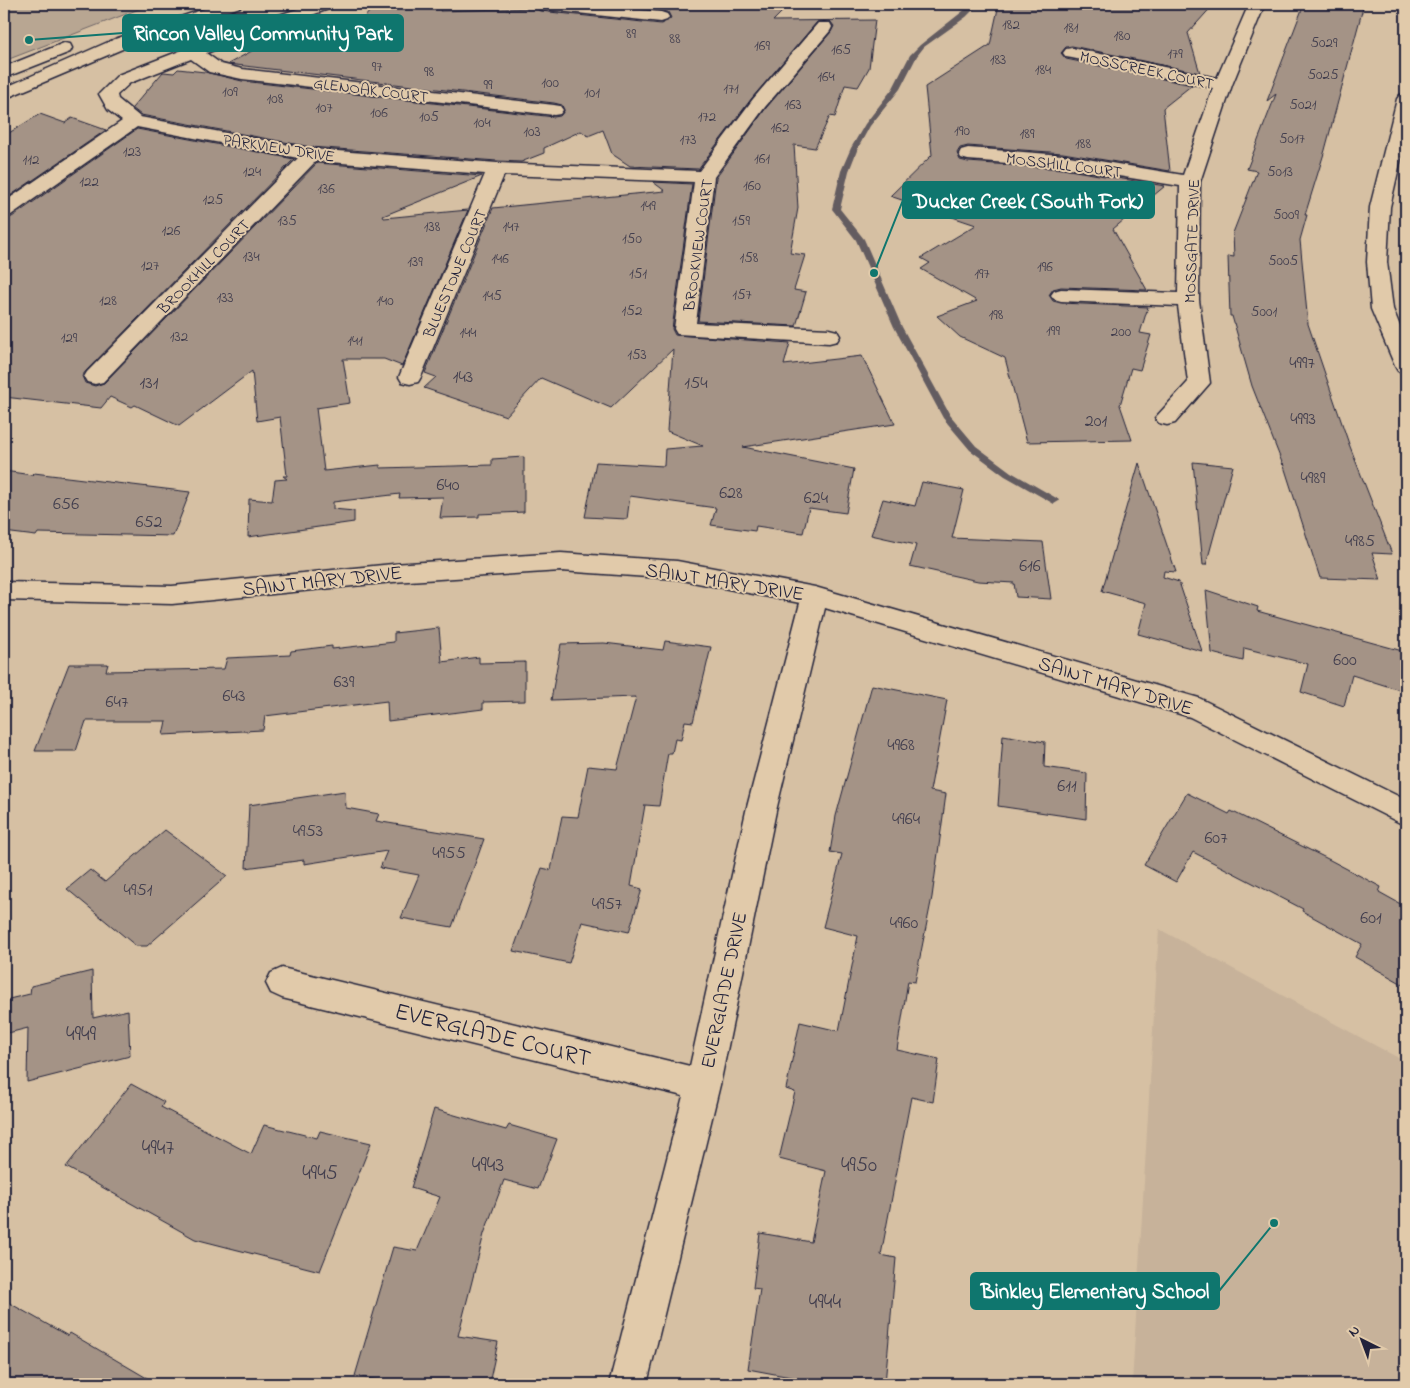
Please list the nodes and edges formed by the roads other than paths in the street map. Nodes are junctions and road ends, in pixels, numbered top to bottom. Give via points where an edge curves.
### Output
1 (234, 4) edge
2 (328, 4) edge
3 (540, 4) edge
4 (1257, 4) edge
5 (661, 17) dead end
6 (824, 27) dead end
7 (80, 41) dead end
8 (193, 52) junction
9 (1072, 53) dead end
10 (4, 73) edge
11 (1223, 85) junction
12 (4, 94) edge
13 (1406, 99) edge
14 (554, 110) dead end
15 (134, 121) junction
16 (968, 154) dead end
17 (311, 155) junction
18 (497, 169) junction
19 (704, 177) junction
20 (1190, 182) junction
21 (4, 211) edge
22 (1061, 294) dead end
23 (1188, 300) junction
24 (829, 336) dead end
25 (1406, 366) edge
26 (95, 377) dead end
27 (410, 378) dead end
28 (1167, 418) dead end
29 (4, 591) edge
30 (815, 596) junction
31 (1406, 814) edge
32 (282, 983) dead end
33 (703, 1085) junction
34 (628, 1384) edge

1 - 12 street via 121,43
2 - 8 street, PARKVIEW DRIVE
3 - 5 street
4 - 11 street, MOSSGATE DRIVE
6 - 19 street, BROOKVIEW COURT via 759,103
7 - 10 street
8 - 14 street, GLENOAK COURT via 215,68 242,74
8 - 15 street, PARKVIEW DRIVE via 124,79 108,94 115,108
9 - 11 street, MOSSCREEK COURT
11 - 20 street, MOSSGATE DRIVE
13 - 25 street via 1380,207 1377,262 1382,309
15 - 17 street, PARKVIEW DRIVE
15 - 21 street
16 - 20 street, MOSSHILL COURT via 1063,161
17 - 18 street, PARKVIEW DRIVE
17 - 26 street, BROOKHILL COURT
18 - 19 street, PARKVIEW DRIVE
18 - 27 street, BLUESTONE COURT
19 - 24 street, BROOKVIEW COURT via 685,330
20 - 23 street, MOSSGATE DRIVE
22 - 23 street
23 - 28 street, MOSSGATE DRIVE via 1199,383
29 - 30 street, SAINT MARY DRIVE via 172,595 393,573 562,562 677,570
30 - 31 street, SAINT MARY DRIVE via 1199,709
30 - 33 street, EVERGLADE DRIVE via 761,811
32 - 33 street, EVERGLADE COURT
33 - 34 street, EVERGLADE DRIVE

